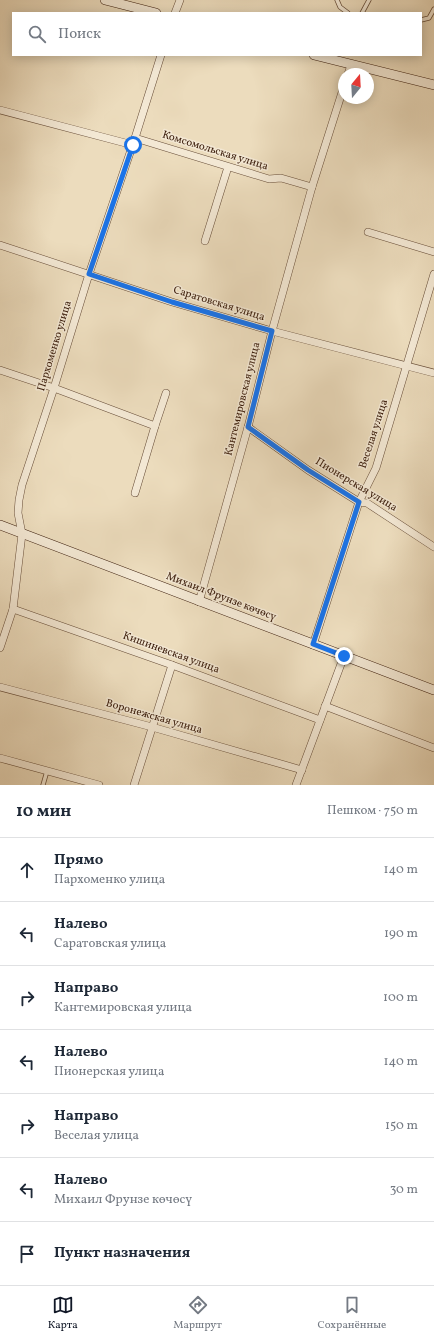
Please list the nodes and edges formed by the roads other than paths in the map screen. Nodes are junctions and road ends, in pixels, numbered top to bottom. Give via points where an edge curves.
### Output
1 (104, 0) edge
2 (180, 0) edge
3 (337, 0) edge
4 (369, 0) edge
5 (434, 10) edge
6 (152, 12) edge
7 (175, 12) edge
8 (347, 12) edge
9 (363, 12) edge
10 (422, 20) edge
11 (161, 56) edge
12 (323, 56) edge
13 (341, 58) edge
14 (351, 65) junction
15 (350, 68) edge
16 (434, 85) edge
17 (338, 104) edge
18 (0, 110) edge
19 (134, 142) junction
20 (228, 167) junction
21 (312, 187) junction
22 (368, 232) dead end
23 (205, 241) dead end
24 (0, 245) edge
25 (434, 252) edge
26 (89, 274) junction
27 (434, 274) edge
28 (272, 331) junction
29 (406, 366) junction
30 (0, 370) edge
31 (434, 373) edge
32 (54, 388) junction
33 (166, 393) dead end
34 (155, 426) junction
35 (248, 427) junction
36 (136, 493) dead end
37 (359, 502) junction
38 (0, 525) edge
39 (22, 534) junction
40 (434, 547) edge
41 (199, 602) junction
42 (13, 609) junction
43 (313, 644) junction
44 (0, 646) edge
45 (344, 656) junction
46 (172, 665) junction
47 (0, 687) edge
48 (434, 690) edge
49 (325, 706) junction
50 (320, 720) junction
51 (152, 727) junction
52 (434, 748) edge
53 (0, 758) edge
54 (302, 770) junction
55 (47, 771) junction
56 (43, 785) edge
57 (99, 785) edge
58 (134, 785) edge
59 (296, 785) edge

1 - 6 main road
2 - 7 street
3 - 8 lane via 340,7
4 - 9 lane
5 - 10 lane via 429,18
11 - 19 street, Пархоменко улица
12 - 13 main road
13 - 14 main road
14 - 15 street
14 - 16 main road
17 - 21 street, Кантемировская улица
18 - 19 street, Комсомольская улица
19 - 20 street, Комсомольская улица
19 - 26 street, Пархоменко улица
20 - 21 street, Комсомольская улица via 269,179 281,178
20 - 23 street
21 - 28 street, Кантемировская улица
22 - 25 street
24 - 26 street, Саратовская улица
26 - 28 street, Саратовская улица via 172,302
26 - 32 street, Пархоменко улица
27 - 29 street, Веселая улица
28 - 29 street, Саратовская улица
28 - 35 street, Кантемировская улица
29 - 31 street, Саратовская улица
29 - 37 street, Веселая улица via 376,468
30 - 32 street
32 - 34 street
32 - 39 street, Пархоменко улица via 22,484 18,513
33 - 34 street
34 - 36 street
35 - 37 street, Пионерская улица via 308,470
35 - 41 street, Кантемировская улица
37 - 40 street, Пионерская улица via 367,503
37 - 43 street, Веселая улица
38 - 39 main road, Михаил Фрунзе көчөсү
39 - 41 main road, Михаил Фрунзе көчөсү
39 - 42 street, Пархоменко улица
41 - 43 main road, Михаил Фрунзе көчөсү
42 - 44 street, Пархоменко улица
42 - 46 street, Кишиневская улица
43 - 45 main road, Михаил Фрунзе көчөсү
45 - 48 main road, Михаил Фрунзе көчөсү
45 - 49 street
46 - 50 street, Кишиневская улица
46 - 51 street
47 - 51 street, Воронежская улица
49 - 50 street
49 - 52 street
50 - 54 street
51 - 54 street, Воронежская улица
51 - 58 street
53 - 55 street
54 - 59 street
55 - 56 lane
55 - 57 street

